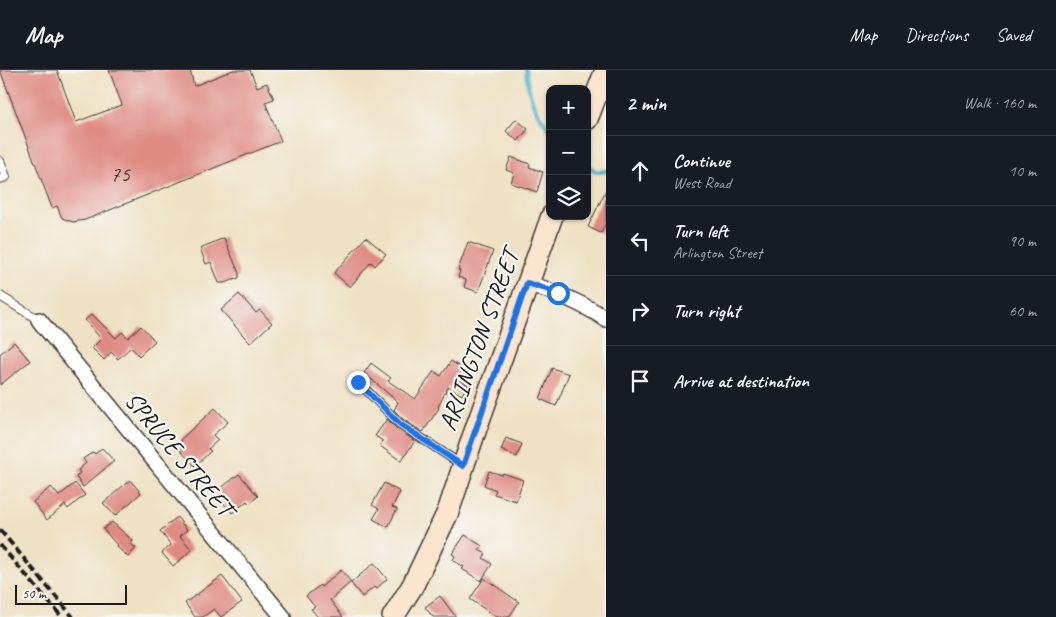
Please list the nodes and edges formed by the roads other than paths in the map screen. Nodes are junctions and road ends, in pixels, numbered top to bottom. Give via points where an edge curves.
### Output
1 (606, 70) edge
2 (591, 109) edge
3 (0, 161) edge
4 (0, 179) edge
5 (551, 220) edge
6 (527, 283) junction
7 (0, 296) edge
8 (606, 319) edge
9 (39, 320) joint
10 (358, 382) dead end
11 (463, 466) junction
12 (283, 617) edge
13 (393, 617) edge

1 - 2 street
3 - 4 lane via 6,177
5 - 6 street, ARLINGTON STREET
6 - 8 street via 558,293
6 - 11 street, ARLINGTON STREET
7 - 9 lane
9 - 12 street, SPRUCE STREET
10 - 11 lane via 400,424
11 - 13 street, ARLINGTON STREET via 437,537

